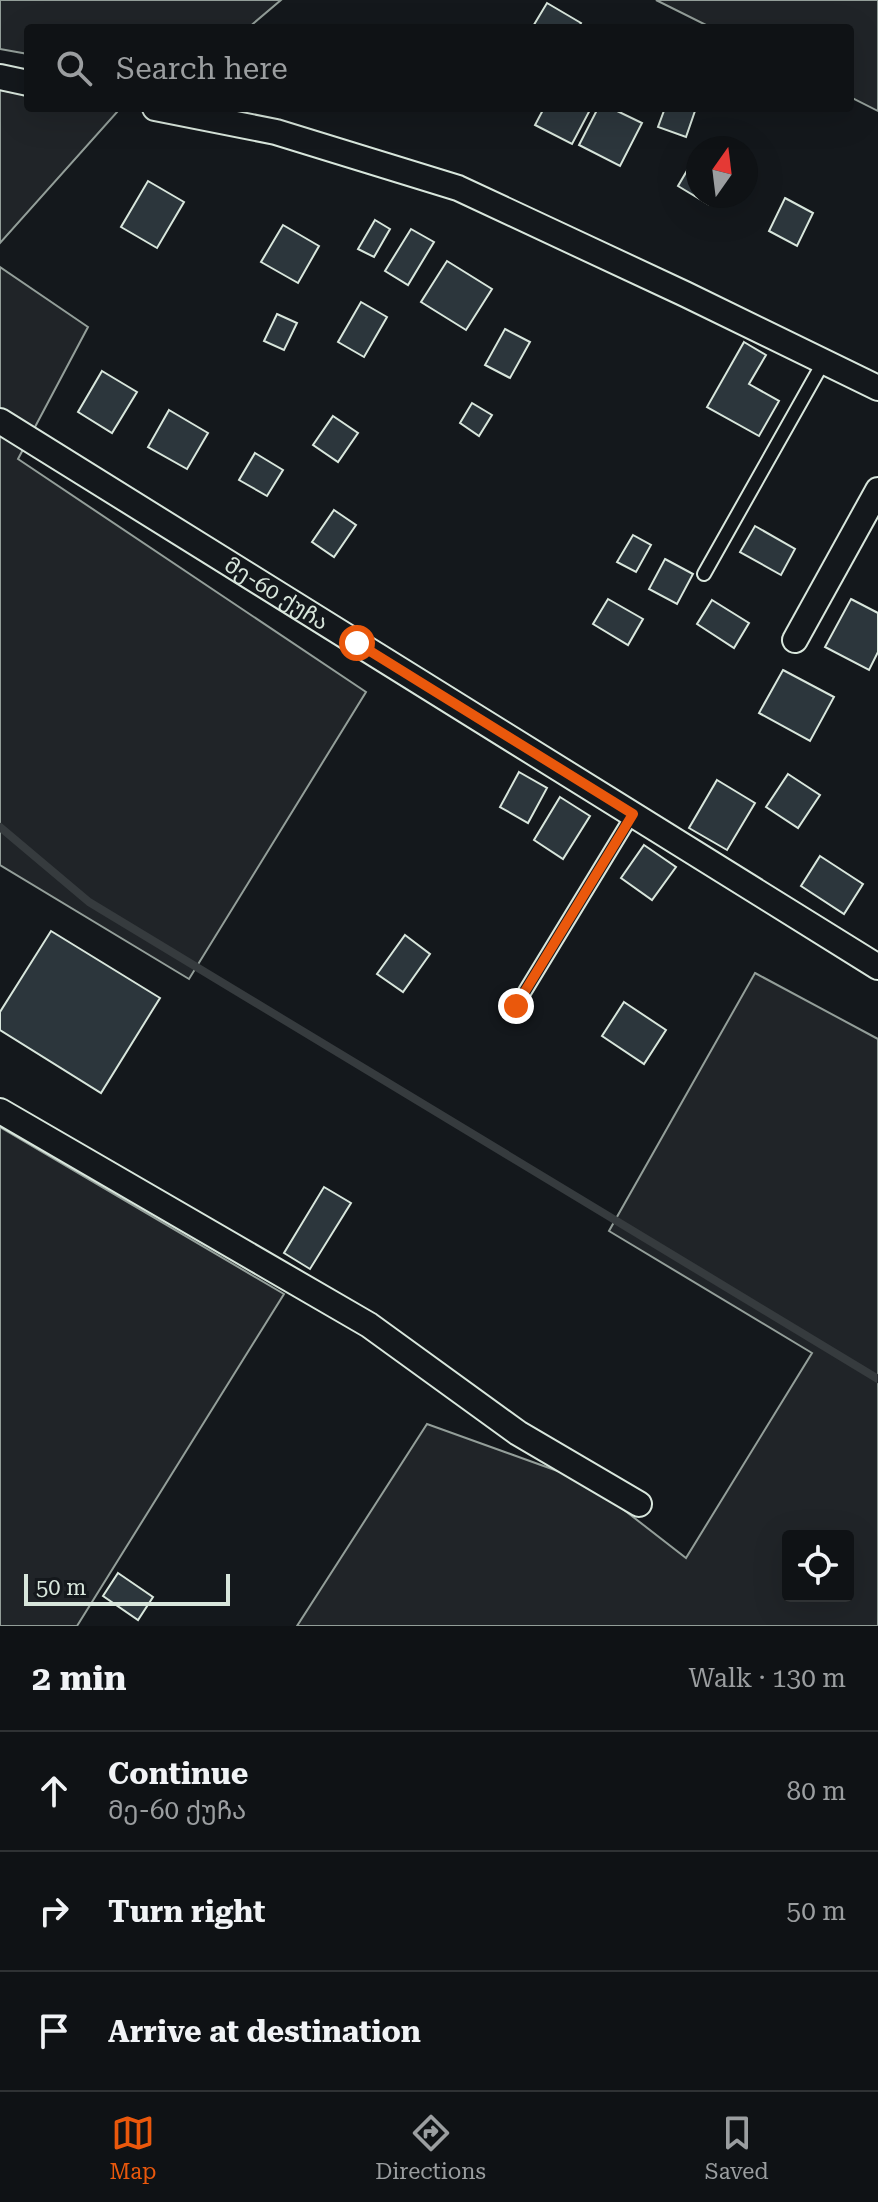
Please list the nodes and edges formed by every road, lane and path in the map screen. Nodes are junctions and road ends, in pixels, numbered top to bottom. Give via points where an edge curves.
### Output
1 (0, 77) edge
2 (24, 82) edge
3 (175, 112) edge
4 (824, 361) junction
5 (878, 388) edge
6 (0, 421) edge
7 (878, 490) edge
8 (704, 574) dead end
9 (795, 640) dead end
10 (633, 814) junction
11 (878, 967) edge
12 (516, 1006) dead end
13 (0, 1111) edge
14 (639, 1504) dead end

1 - 2 street
3 - 4 street via 276,132 458,188
4 - 5 street
4 - 8 lane
6 - 10 street, მე-60 ქუჩა
7 - 9 street
10 - 11 street, მე-60 ქუჩა
10 - 12 lane
13 - 14 street via 369,1325 518,1433

